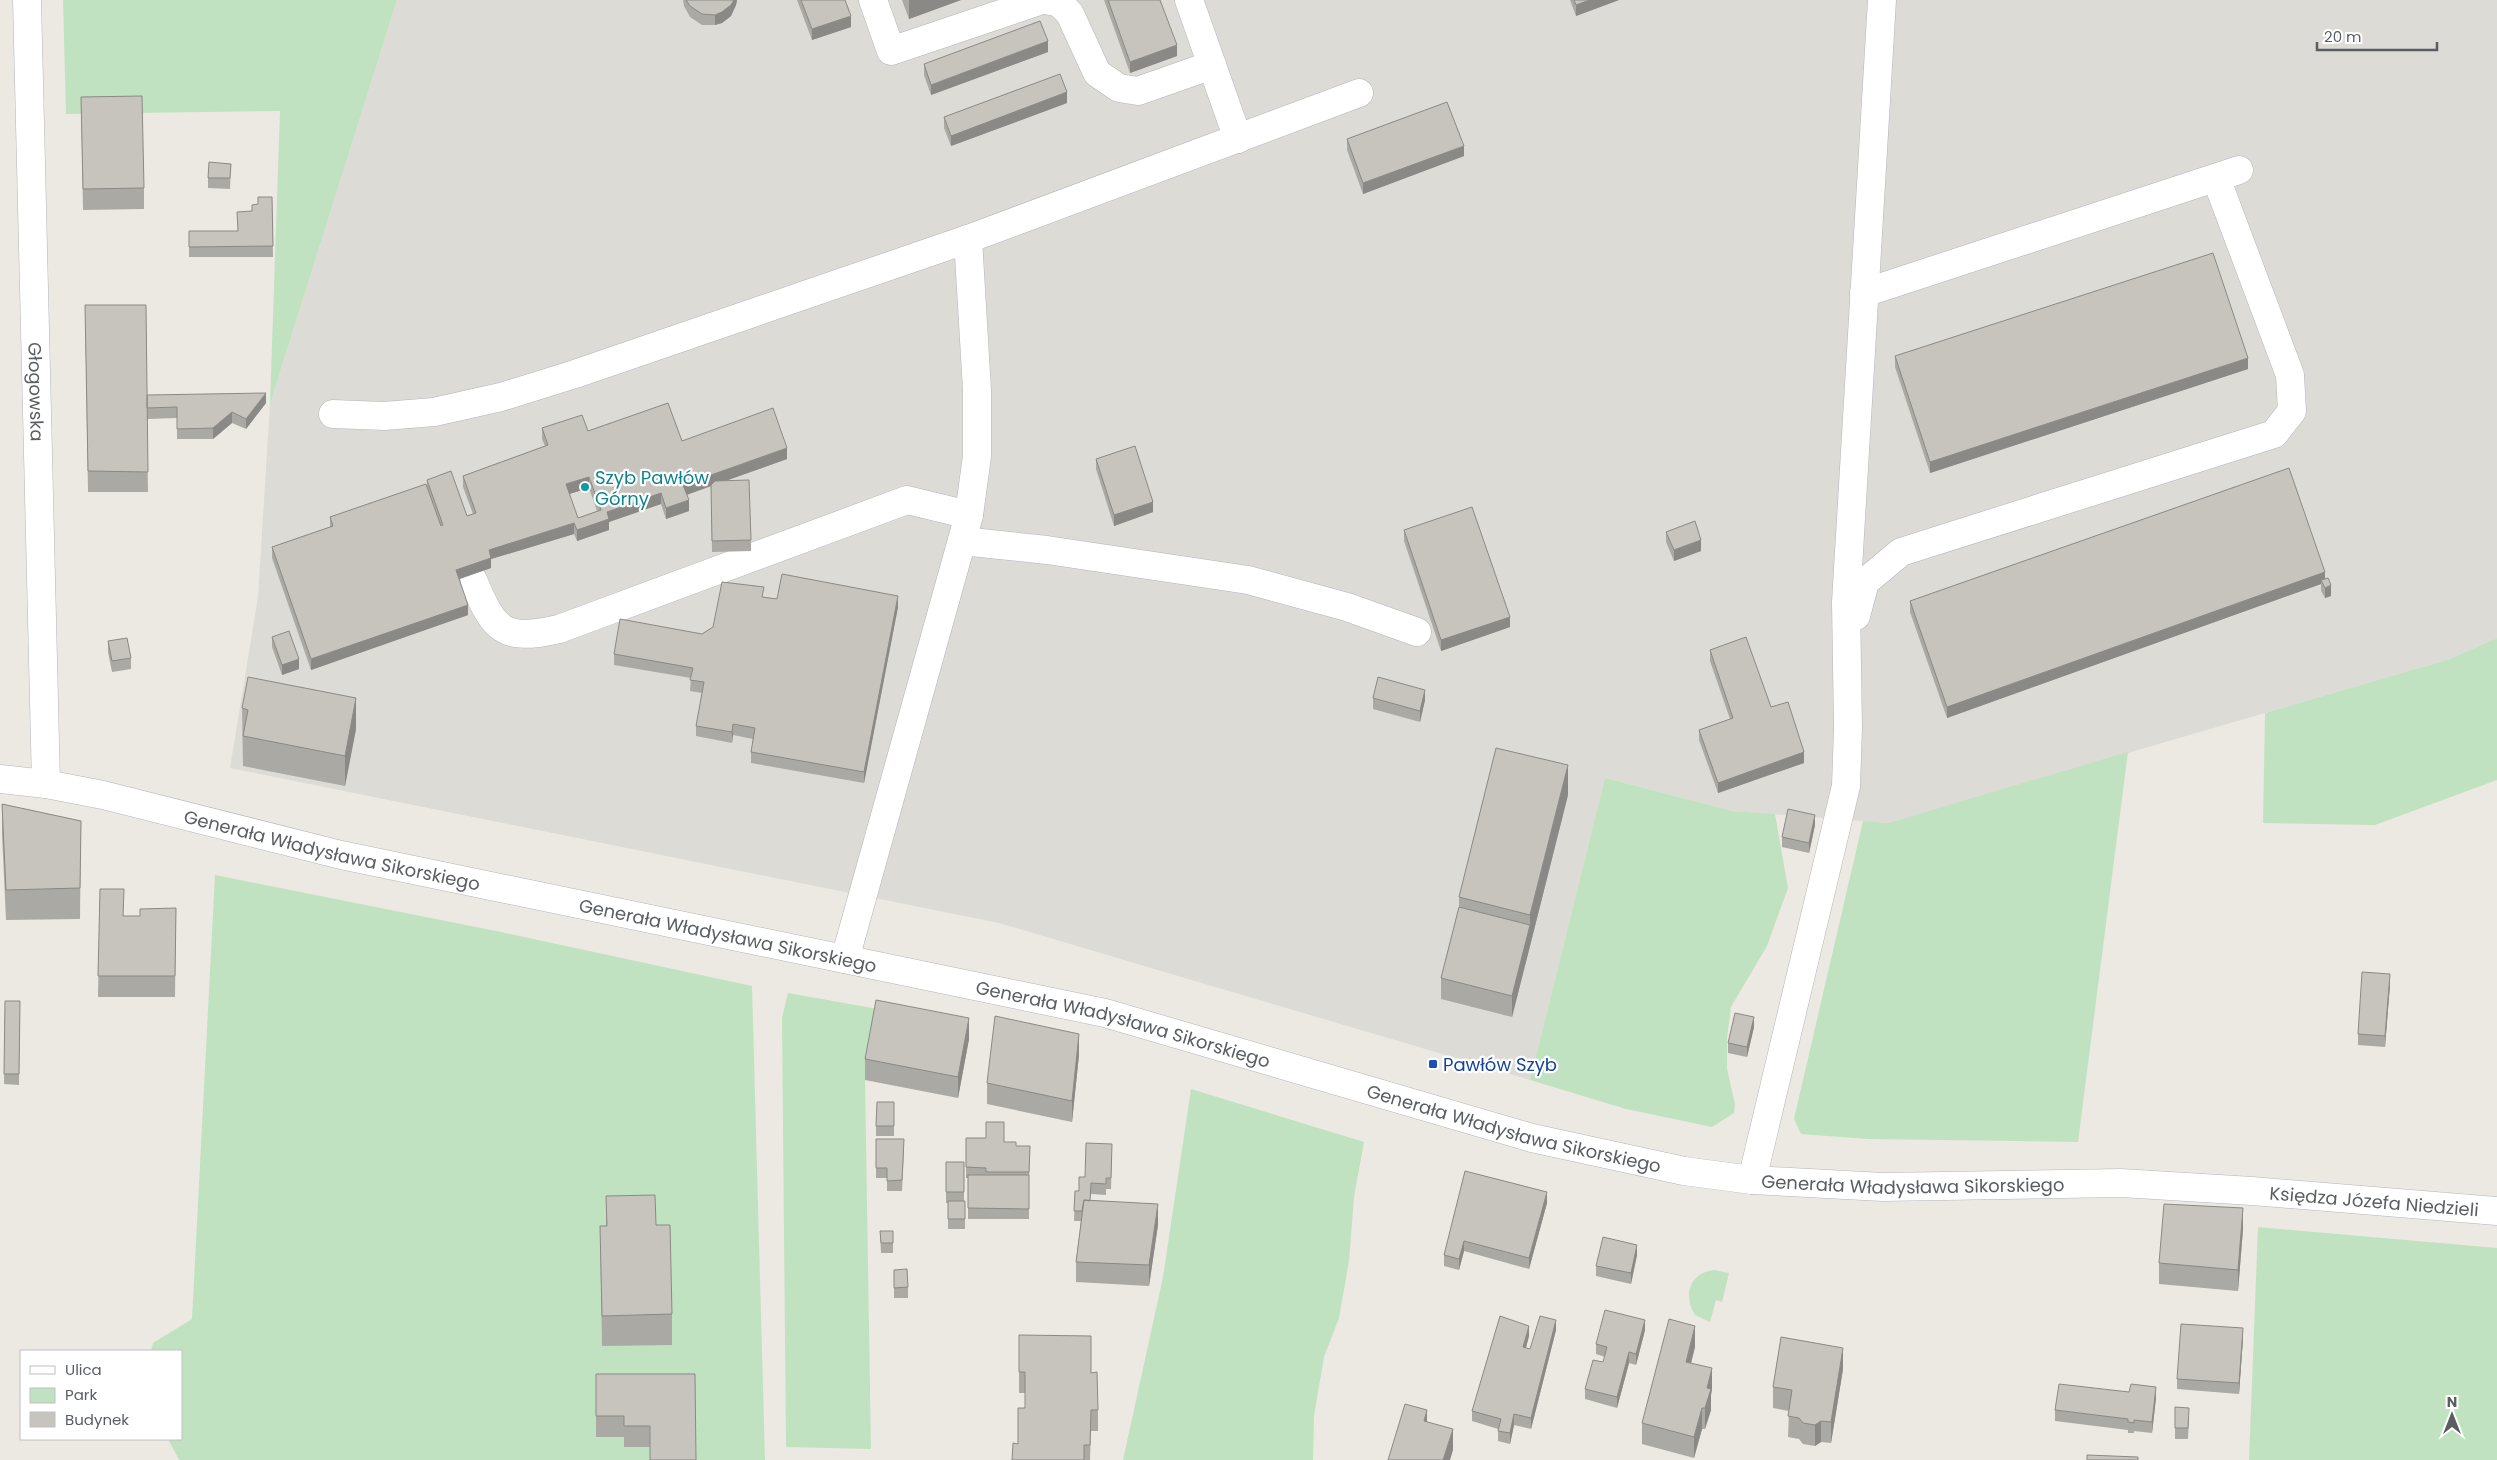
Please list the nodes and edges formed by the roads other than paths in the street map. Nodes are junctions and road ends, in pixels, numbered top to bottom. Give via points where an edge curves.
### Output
1 (28, 0) edge
2 (873, 0) edge
3 (1042, 0) edge
4 (1046, 0) edge
5 (1189, 0) edge
6 (1882, 0) edge
7 (1212, 65) junction
8 (1359, 93) dead end
9 (1238, 139) junction
10 (968, 239) junction
11 (1864, 292) junction
12 (333, 414) dead end
13 (969, 515) junction
14 (962, 541) junction
15 (473, 580) dead end
16 (1417, 632) dead end
17 (1847, 651) junction
18 (0, 779) edge
19 (46, 784) junction
20 (846, 959) junction
21 (1752, 1180) junction
22 (2252, 1191) joint
23 (2497, 1211) edge

1 - 19 street, Głogowska
2 - 3 street via 891,51
4 - 7 street via 1060,3 1070,14 1098,73 1119,88 1138,91
5 - 7 street
6 - 11 street
7 - 9 street
8 - 9 street
9 - 10 street
10 - 12 street via 501,397 434,412 384,416
10 - 13 street via 977,390 977,456
11 - 17 street via 1846,602
11 - 17 street via 2228,174 2290,375 2292,411 2274,434 1901,552 1865,582
13 - 14 street
13 - 15 street via 907,500 558,629 531,635 512,633 496,624 486,611
14 - 16 street via 1047,550 1248,580 1346,607
14 - 20 street
17 - 21 street via 1846,786
18 - 19 street, Generała Władysława Sikorskiego
19 - 20 street, Generała Władysława Sikorskiego via 341,855
20 - 21 street, Generała Władysława Sikorskiego via 1105,1013 1532,1138 1642,1163
21 - 22 street, Generała Władysława Sikorskiego via 1883,1188 2121,1183
22 - 23 street, Księdza Józefa Niedzieli

